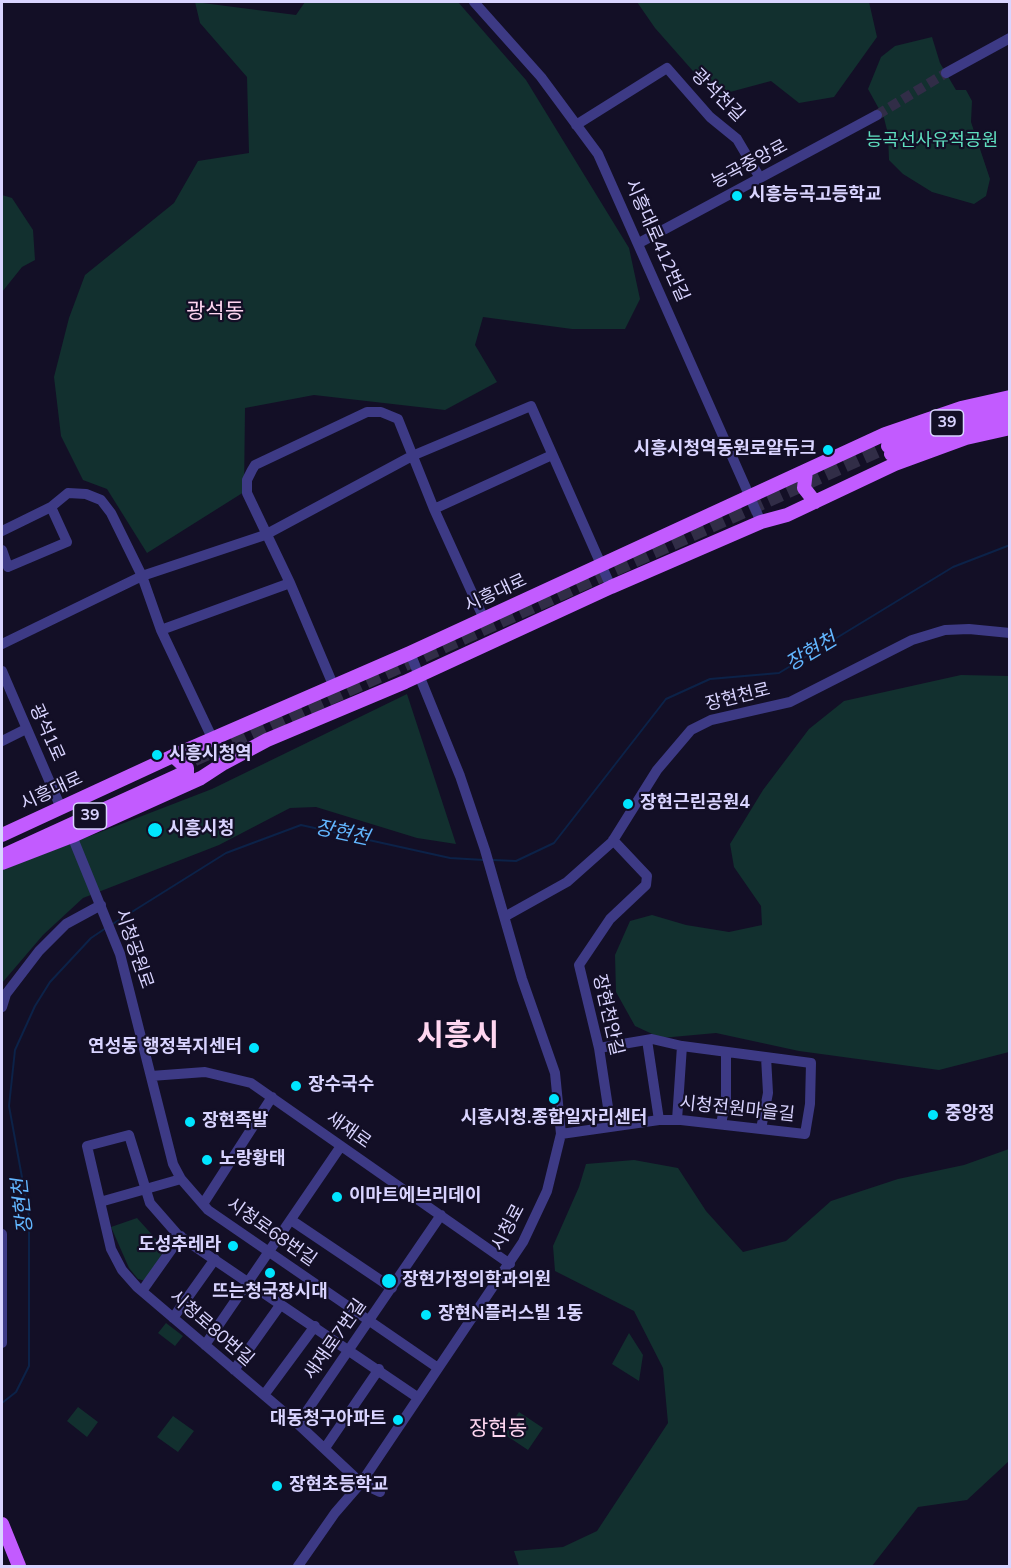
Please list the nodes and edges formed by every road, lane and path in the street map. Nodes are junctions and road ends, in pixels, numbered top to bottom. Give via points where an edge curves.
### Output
1 (474, 2) edge
2 (1010, 38) edge
3 (946, 73) tunnel mouth
4 (876, 115) tunnel mouth
5 (576, 124) junction
6 (760, 178) junction
7 (639, 243) junction
8 (1010, 397) edge
9 (1010, 409) edge
10 (1010, 419) edge
11 (1010, 428) edge
12 (552, 455) junction
13 (412, 456) junction
14 (806, 471) junction
15 (750, 498) junction
16 (815, 502) junction
17 (51, 507) junction
18 (434, 509) junction
19 (762, 522) junction
20 (2, 531) edge
21 (265, 535) junction
22 (2, 550) edge
23 (603, 566) junction
24 (142, 576) junction
25 (290, 583) junction
26 (611, 587) junction
27 (484, 620) junction
28 (161, 630) junction
29 (1010, 633) edge
30 (2, 644) edge
31 (410, 653) junction
32 (2, 673) edge
33 (419, 675) junction
34 (334, 687) junction
35 (259, 719) junction
36 (26, 729) junction
37 (213, 739) junction
38 (267, 740) junction
39 (2, 741) edge
40 (224, 763) junction
41 (179, 771) junction
42 (61, 808) junction
43 (2, 835) edge
44 (72, 836) junction
45 (613, 840) junction
46 (2, 847) edge
47 (2, 856) edge
48 (2, 863) edge
49 (103, 909) junction
50 (506, 916) junction
51 (2, 1007) edge
52 (647, 1040) junction
53 (682, 1046) junction
54 (599, 1048) junction
55 (726, 1052) junction
56 (766, 1057) junction
57 (151, 1076) junction
58 (273, 1097) junction
59 (659, 1120) junction
60 (677, 1120) junction
61 (721, 1124) junction
62 (611, 1127) junction
63 (761, 1129) junction
64 (561, 1134) junction
65 (341, 1146) junction
66 (181, 1179) junction
67 (146, 1191) junction
68 (100, 1202) junction
69 (203, 1204) junction
70 (441, 1215) junction
71 (291, 1220) junction
72 (2, 1234) edge
73 (180, 1236) junction
74 (269, 1252) junction
75 (214, 1259) junction
76 (510, 1264) junction
77 (249, 1282) junction
78 (392, 1288) junction
79 (142, 1291) junction
80 (281, 1304) junction
81 (173, 1318) junction
82 (370, 1322) junction
83 (315, 1326) junction
84 (2, 1343) edge
85 (204, 1345) junction
86 (350, 1349) junction
87 (438, 1368) junction
88 (379, 1369) junction
89 (234, 1370) junction
90 (264, 1395) junction
91 (417, 1397) junction
92 (298, 1424) junction
93 (325, 1448) junction
94 (361, 1483) junction
95 (380, 1492) dead end
96 (2, 1524) edge
97 (19, 1566) edge
98 (298, 1566) edge

1 - 5 street, 시흥대로412번길 via 541,77
2 - 3 street
4 - 6 street, 능곡중앙로
5 - 6 street, 광석천길 via 667,68 710,117 737,139
5 - 7 street, 시흥대로412번길 via 598,154
6 - 7 street, 능곡중앙로
7 - 15 street, 시흥대로412번길
8 - 14 main road, 시흥대로 via 918,421
9 - 10 main road, 39 via 950,422 890,450
11 - 16 main road, 시흥대로 via 936,448
12 - 13 street via 531,406
12 - 18 street
12 - 23 street
13 - 18 street
13 - 21 street
13 - 21 street via 398,419 373,411 255,465 247,480 247,493
14 - 15 main road, 시흥대로
14 - 16 main road via 804,488
15 - 19 street, 시흥대로412번길
15 - 23 main road, 시흥대로
16 - 19 main road, 시흥대로
17 - 20 street
17 - 22 street via 67,542 8,567
17 - 24 street via 68,493 101,500
18 - 27 street
19 - 26 main road, 시흥대로
21 - 24 street
21 - 25 street
23 - 26 street
23 - 27 main road, 시흥대로
24 - 28 street
24 - 30 street
25 - 28 street
25 - 34 street
26 - 33 main road, 시흥대로
27 - 31 main road, 시흥대로
28 - 37 street
29 - 45 street, 장현천로 via 945,630 912,640 790,702 711,720 691,730 657,770
31 - 33 street, 시청로
31 - 34 main road, 시흥대로
32 - 36 street, 광석1로
33 - 38 main road, 시흥대로
33 - 50 street, 시청로 via 460,776
34 - 35 main road, 시흥대로
35 - 37 main road, 시흥대로
35 - 38 main road via 258,733
36 - 39 street
36 - 42 street, 광석1로
37 - 40 street
37 - 41 main road, 시흥대로
38 - 40 main road, 시흥대로
40 - 41 main road, 시흥대로
41 - 42 main road, 시흥대로
41 - 44 main road, 시흥대로
41 - 46 main road, 시흥대로 / 39
41 - 47 main road, 시흥대로 / 39
42 - 43 main road, 시흥대로
44 - 48 main road, 시흥대로
44 - 49 street, 시청공원로
45 - 50 street, 장현천로 via 567,882
45 - 54 street, 장현천안길 via 647,876 646,885 610,919 579,965
49 - 51 street via 66,924 6,994
49 - 57 street, 시청공원로 via 120,954
50 - 64 street, 시청로 via 522,979 555,1073
52 - 53 street, 시청전원마을길
52 - 54 street, 시청전원마을길
52 - 59 street
53 - 55 street, 시청전원마을길
53 - 60 street
54 - 62 street, 장현천안길
55 - 56 street, 시청전원마을길
55 - 61 street via 726,1099
56 - 63 street via 768,1093
56 - 63 street, 시청전원마을길 via 811,1063 810,1104 805,1134
57 - 58 street, 새재로 via 205,1072 251,1083
57 - 66 street, 시청로68번길 via 173,1164
58 - 65 street, 새재로
58 - 69 street
59 - 60 street, 시청전원마을길
59 - 62 street, 시청전원마을길
60 - 61 street, 시청전원마을길
61 - 63 street, 시청전원마을길
62 - 64 street, 시청전원마을길
64 - 76 street, 시청로 via 547,1191
65 - 70 street, 새재로
65 - 71 street
66 - 67 street
66 - 69 street, 시청로68번길
67 - 68 street
67 - 68 street, 시청로80번길 via 129,1135 87,1146
67 - 73 street via 150,1203
68 - 79 street, 시청로80번길 via 111,1249 122,1270
69 - 74 street, 시청로68번길
70 - 76 street, 새재로
70 - 78 street, 새재로7번길
71 - 74 street
71 - 78 street
72 - 84 street
73 - 75 street
73 - 79 street
74 - 77 street
74 - 82 street, 시청로68번길
75 - 77 street
75 - 81 street
76 - 87 street, 시청로
77 - 80 street
77 - 85 street
78 - 82 street, 새재로7번길
79 - 81 street, 시청로80번길
80 - 83 street
80 - 89 street
81 - 85 street, 시청로80번길
82 - 86 street, 새재로7번길
82 - 87 street, 시청로68번길
83 - 86 street
83 - 90 street
85 - 89 street, 시청로80번길
86 - 88 street
86 - 92 street, 새재로7번길
87 - 91 street, 시청로
88 - 91 street
88 - 93 street
89 - 90 street, 시청로80번길
90 - 92 street, 시청로80번길
91 - 94 street, 시청로
92 - 93 street, 시청로80번길
93 - 94 street, 시청로80번길
94 - 95 street, 시청로80번길
94 - 98 street, 시청로
96 - 97 main road

